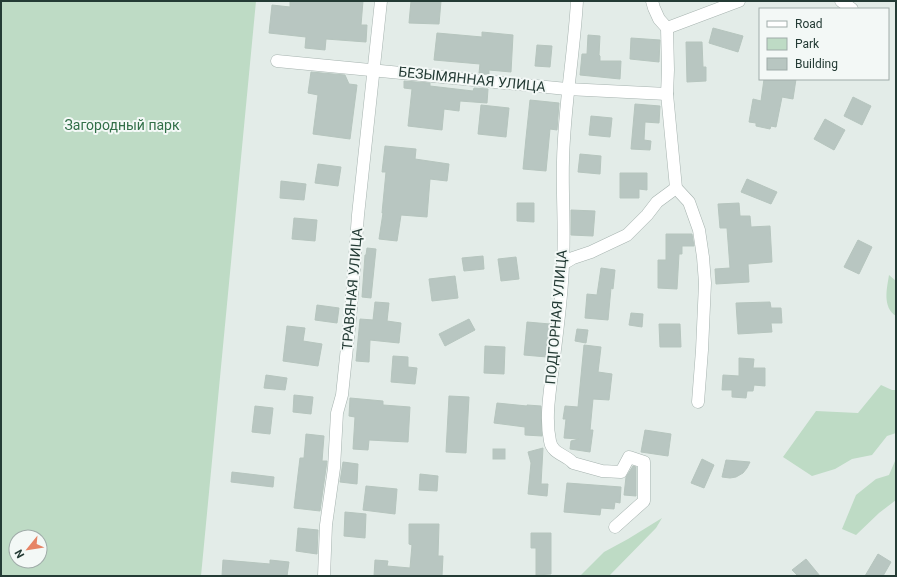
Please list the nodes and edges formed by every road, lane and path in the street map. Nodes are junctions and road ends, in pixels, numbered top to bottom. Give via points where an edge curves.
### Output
1 (382, 1) edge
2 (577, 1) edge
3 (652, 1) edge
4 (739, 1) edge
5 (842, 1) edge
6 (851, 8) edge
7 (667, 28) junction
8 (277, 61) dead end
9 (373, 69) junction
10 (567, 89) junction
11 (667, 94) junction
12 (676, 188) junction
13 (563, 264) junction
14 (698, 402) dead end
15 (615, 527) dead end
16 (324, 576) edge

1 - 9 street, ТРАВЯНАЯ УЛИЦА
2 - 10 street, ПОДГОРНАЯ УЛИЦА
3 - 7 street via 659,19
4 - 7 street
5 - 6 street
7 - 11 street
8 - 9 street, БЕЗЫМЯННАЯ УЛИЦА
9 - 10 street, БЕЗЫМЯННАЯ УЛИЦА
9 - 16 street, ТРАВЯНАЯ УЛИЦА via 342,395 337,413 334,468 326,525
10 - 11 street, БЕЗЫМЯННАЯ УЛИЦА
10 - 13 street, ПОДГОРНАЯ УЛИЦА via 562,160
11 - 12 street
12 - 13 street via 657,202 627,235
12 - 14 street via 689,202 699,230 703,258 705,283
13 - 15 street, ПОДГОРНАЯ УЛИЦА via 549,392 550,443 560,454 574,463 602,471 621,472 630,457 644,462 644,501

